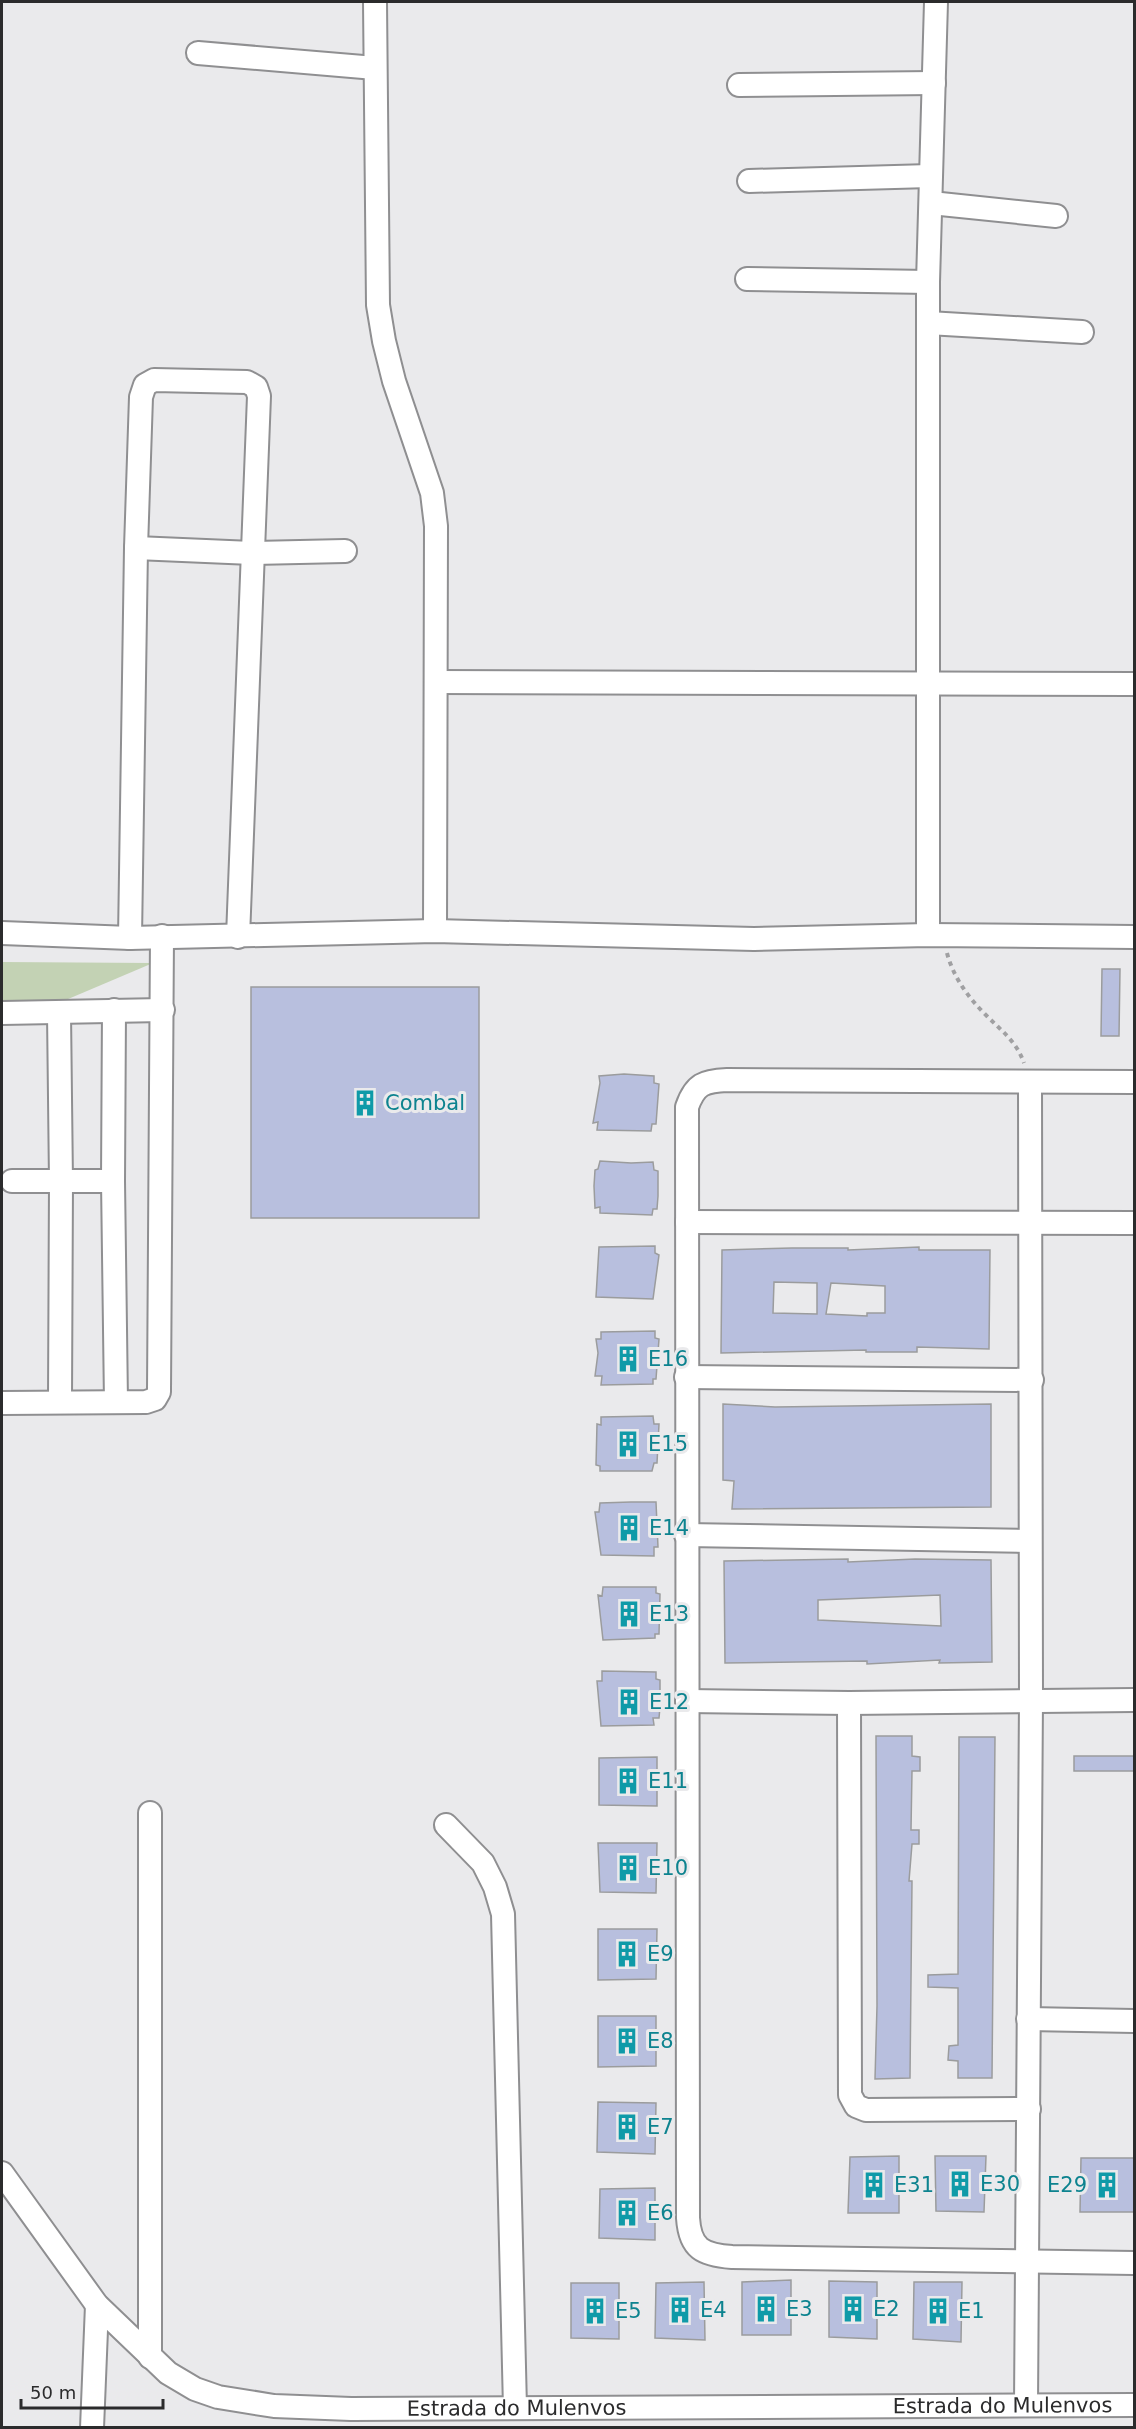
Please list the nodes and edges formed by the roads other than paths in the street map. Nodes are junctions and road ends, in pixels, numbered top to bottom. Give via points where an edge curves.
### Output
1 (375, 2) edge
2 (936, 2) edge
3 (198, 52) dead end
4 (375, 68) junction
5 (934, 83) junction
6 (739, 85) dead end
7 (930, 176) junction
8 (748, 181) dead end
9 (931, 203) junction
10 (1056, 216) dead end
11 (747, 279) dead end
12 (928, 282) junction
13 (928, 323) junction
14 (1082, 332) dead end
15 (136, 548) junction
16 (345, 551) dead end
17 (252, 553) junction
18 (436, 682) junction
19 (1134, 684) edge
20 (929, 685) junction
21 (435, 930) junction
22 (2, 933) edge
23 (935, 935) junction
24 (162, 936) junction
25 (238, 937) junction
26 (1134, 937) edge
27 (130, 938) junction
28 (114, 1010) junction
29 (163, 1010) junction
30 (6, 1013) edge
31 (59, 1013) junction
32 (11, 1036) dead end
33 (1030, 1082) junction
34 (1134, 1082) edge
35 (12, 1180) dead end
36 (113, 1181) junction
37 (61, 1182) junction
38 (687, 1222) junction
39 (1134, 1223) edge
40 (1031, 1224) junction
41 (686, 1377) junction
42 (15, 1379) dead end
43 (1032, 1380) junction
44 (60, 1401) junction
45 (116, 1402) junction
46 (8, 1403) edge
47 (686, 1535) junction
48 (1029, 1541) junction
49 (1031, 1700) junction
50 (1134, 1700) edge
51 (687, 1701) junction
52 (849, 1702) junction
53 (150, 1813) dead end
54 (446, 1825) dead end
55 (1028, 2019) junction
56 (1134, 2021) edge
57 (1029, 2109) junction
58 (2, 2173) edge
59 (1027, 2263) junction
60 (1134, 2263) edge
61 (97, 2305) junction
62 (150, 2357) junction
63 (1026, 2405) junction
64 (1134, 2405) edge
65 (515, 2408) junction
66 (970, 2417) edge
67 (92, 2427) edge

1 - 4 street
2 - 5 street
3 - 4 street
4 - 18 street via 378,305 394,381 432,493 436,526
5 - 6 street
5 - 7 street
7 - 8 street
7 - 9 street
9 - 10 street
9 - 12 street
11 - 12 street
12 - 13 street
13 - 14 street
13 - 20 street
15 - 17 street
15 - 17 street via 141,397 145,385 154,380 247,382 256,387 260,396
15 - 27 street
16 - 17 street
17 - 25 street
18 - 20 street
18 - 21 street
19 - 20 street
20 - 23 street
21 - 23 street via 754,939
21 - 25 street
22 - 27 street
23 - 26 street
24 - 25 street
24 - 27 street
24 - 29 street
28 - 29 street
28 - 31 street
28 - 36 street
29 - 45 street via 159,1392 155,1399 146,1402
30 - 31 street
30 - 32 street
31 - 37 street
33 - 34 street
33 - 38 street via 707,1081 692,1093 687,1107
33 - 40 street
35 - 37 street
36 - 37 street
36 - 45 street
37 - 44 street
38 - 40 street
38 - 41 street
39 - 40 street
40 - 43 street
41 - 43 street
41 - 47 street
42 - 46 street
43 - 48 street
44 - 45 street
44 - 46 street
47 - 48 street
47 - 51 street
48 - 49 street
49 - 50 street
49 - 52 street
49 - 55 street
51 - 52 street
51 - 59 street via 688,2218 695,2245 712,2256
52 - 57 street via 850,2095 854,2103 866,2110
53 - 62 street
54 - 65 street via 483,1863 503,1914
55 - 56 street
55 - 57 street
57 - 59 street
58 - 61 street, Estrada do Mulenvos
59 - 60 street
59 - 63 street
61 - 62 street, Estrada do Mulenvos
61 - 67 street
62 - 65 street, Estrada do Mulenvos via 195,2389 274,2406
63 - 64 street, Estrada do Mulenvos
63 - 66 street, Estrada do Mulenvos
65 - 66 street, Estrada do Mulenvos

